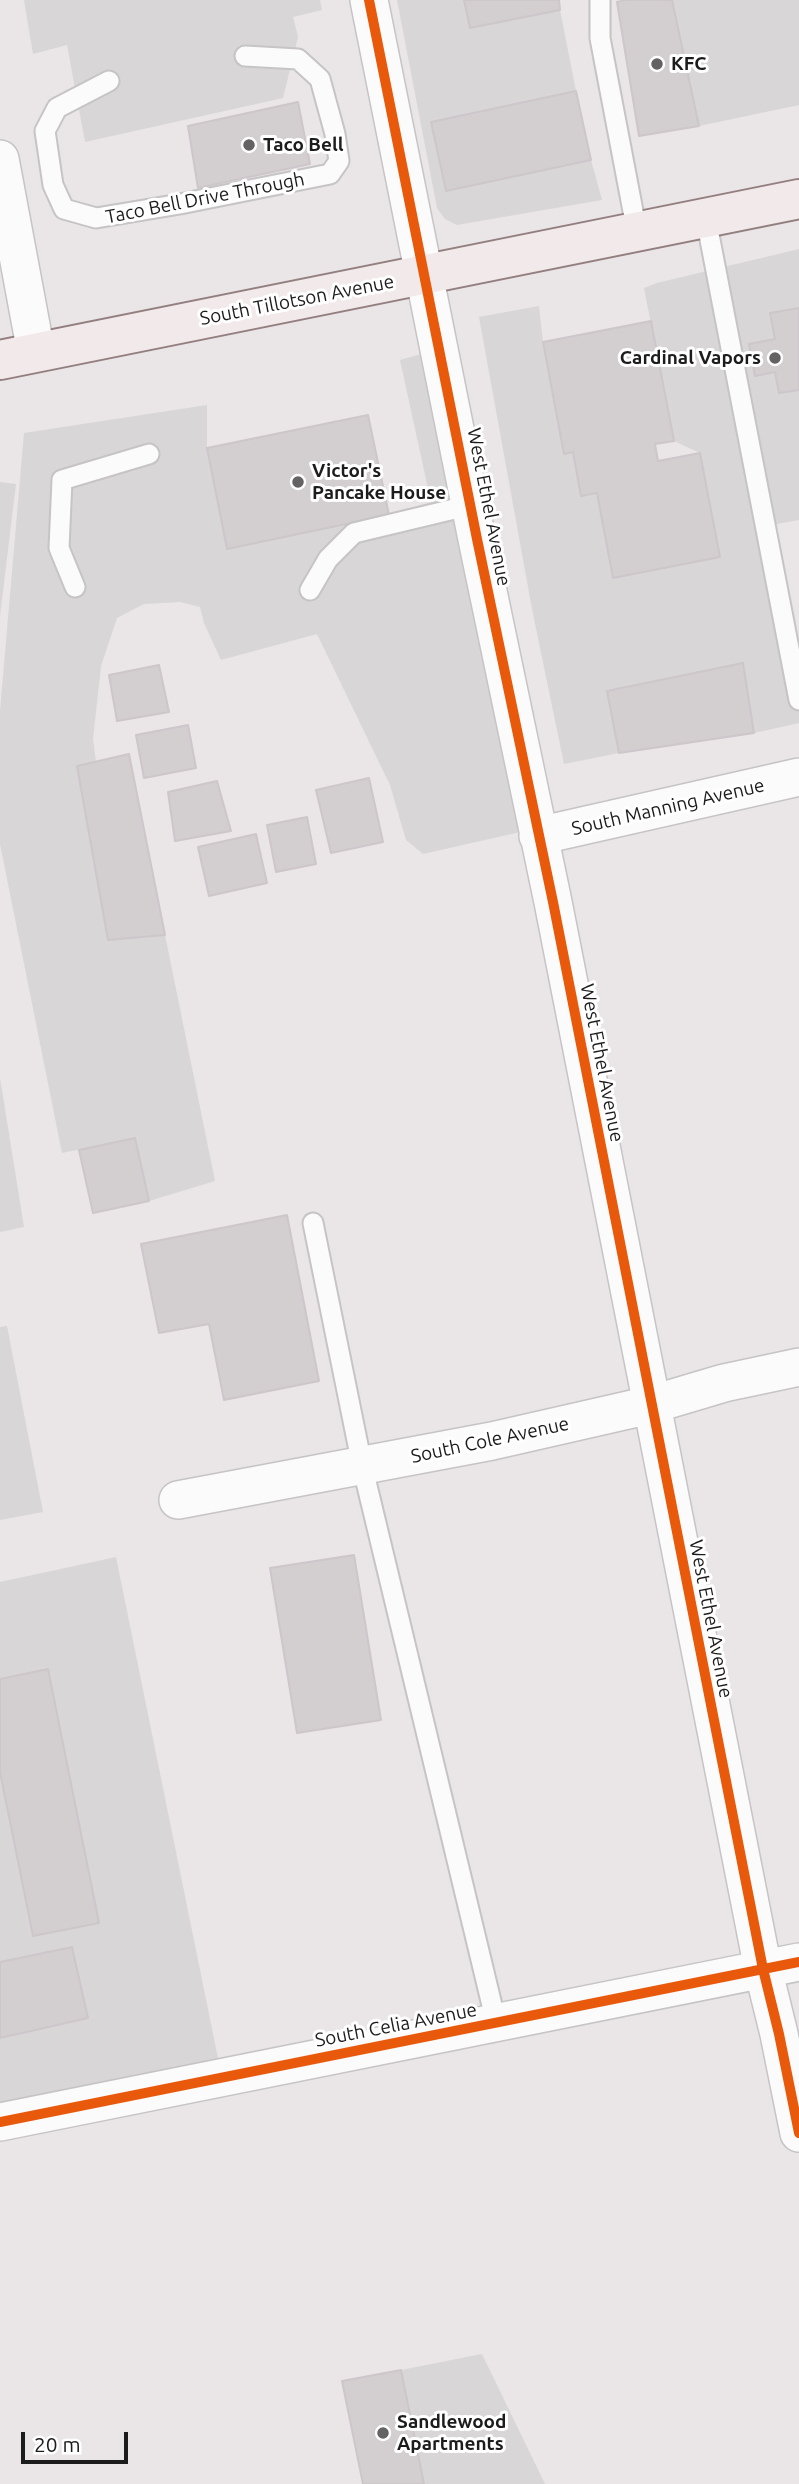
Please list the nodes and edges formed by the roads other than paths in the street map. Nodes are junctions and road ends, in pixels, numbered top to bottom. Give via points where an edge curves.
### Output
1 (369, 0) edge
2 (600, 0) edge
3 (245, 56) dead end
4 (109, 82) dead end
5 (0, 159) edge
6 (799, 199) edge
7 (706, 219) junction
8 (637, 232) junction
9 (424, 275) junction
10 (18, 356) edge
11 (149, 454) dead end
12 (471, 505) junction
13 (75, 587) dead end
14 (310, 590) dead end
15 (799, 700) edge
16 (799, 778) edge
17 (538, 836) junction
18 (313, 1223) dead end
19 (799, 1367) edge
20 (650, 1405) junction
21 (362, 1465) junction
22 (178, 1500) dead end
23 (799, 1962) edge
24 (763, 1969) junction
25 (496, 2022) junction
26 (0, 2122) edge
27 (799, 2133) edge

1 - 9 street, West Ethel Avenue
2 - 8 lane via 600,38
3 - 4 lane, Taco Bell Drive Through via 298,59 320,79 339,161 330,174 96,218 64,209 53,185 46,131 57,108
5 - 10 street
6 - 7 main road, South Tillotson Avenue
7 - 8 main road, South Tillotson Avenue
7 - 15 lane
8 - 9 main road, South Tillotson Avenue
9 - 10 main road, South Tillotson Avenue
9 - 12 street, West Ethel Avenue
11 - 13 lane via 62,480 59,548
12 - 14 lane via 354,533 328,559
12 - 17 street, West Ethel Avenue
16 - 17 street, South Manning Avenue
17 - 20 street, West Ethel Avenue
18 - 21 lane
19 - 20 street, South Cole Avenue
20 - 21 street, South Cole Avenue
20 - 24 street, West Ethel Avenue
21 - 22 street, South Cole Avenue
21 - 25 lane
23 - 24 street, South Celia Avenue
24 - 25 street, South Celia Avenue
24 - 27 street, West Ethel Avenue
25 - 26 street, South Celia Avenue

